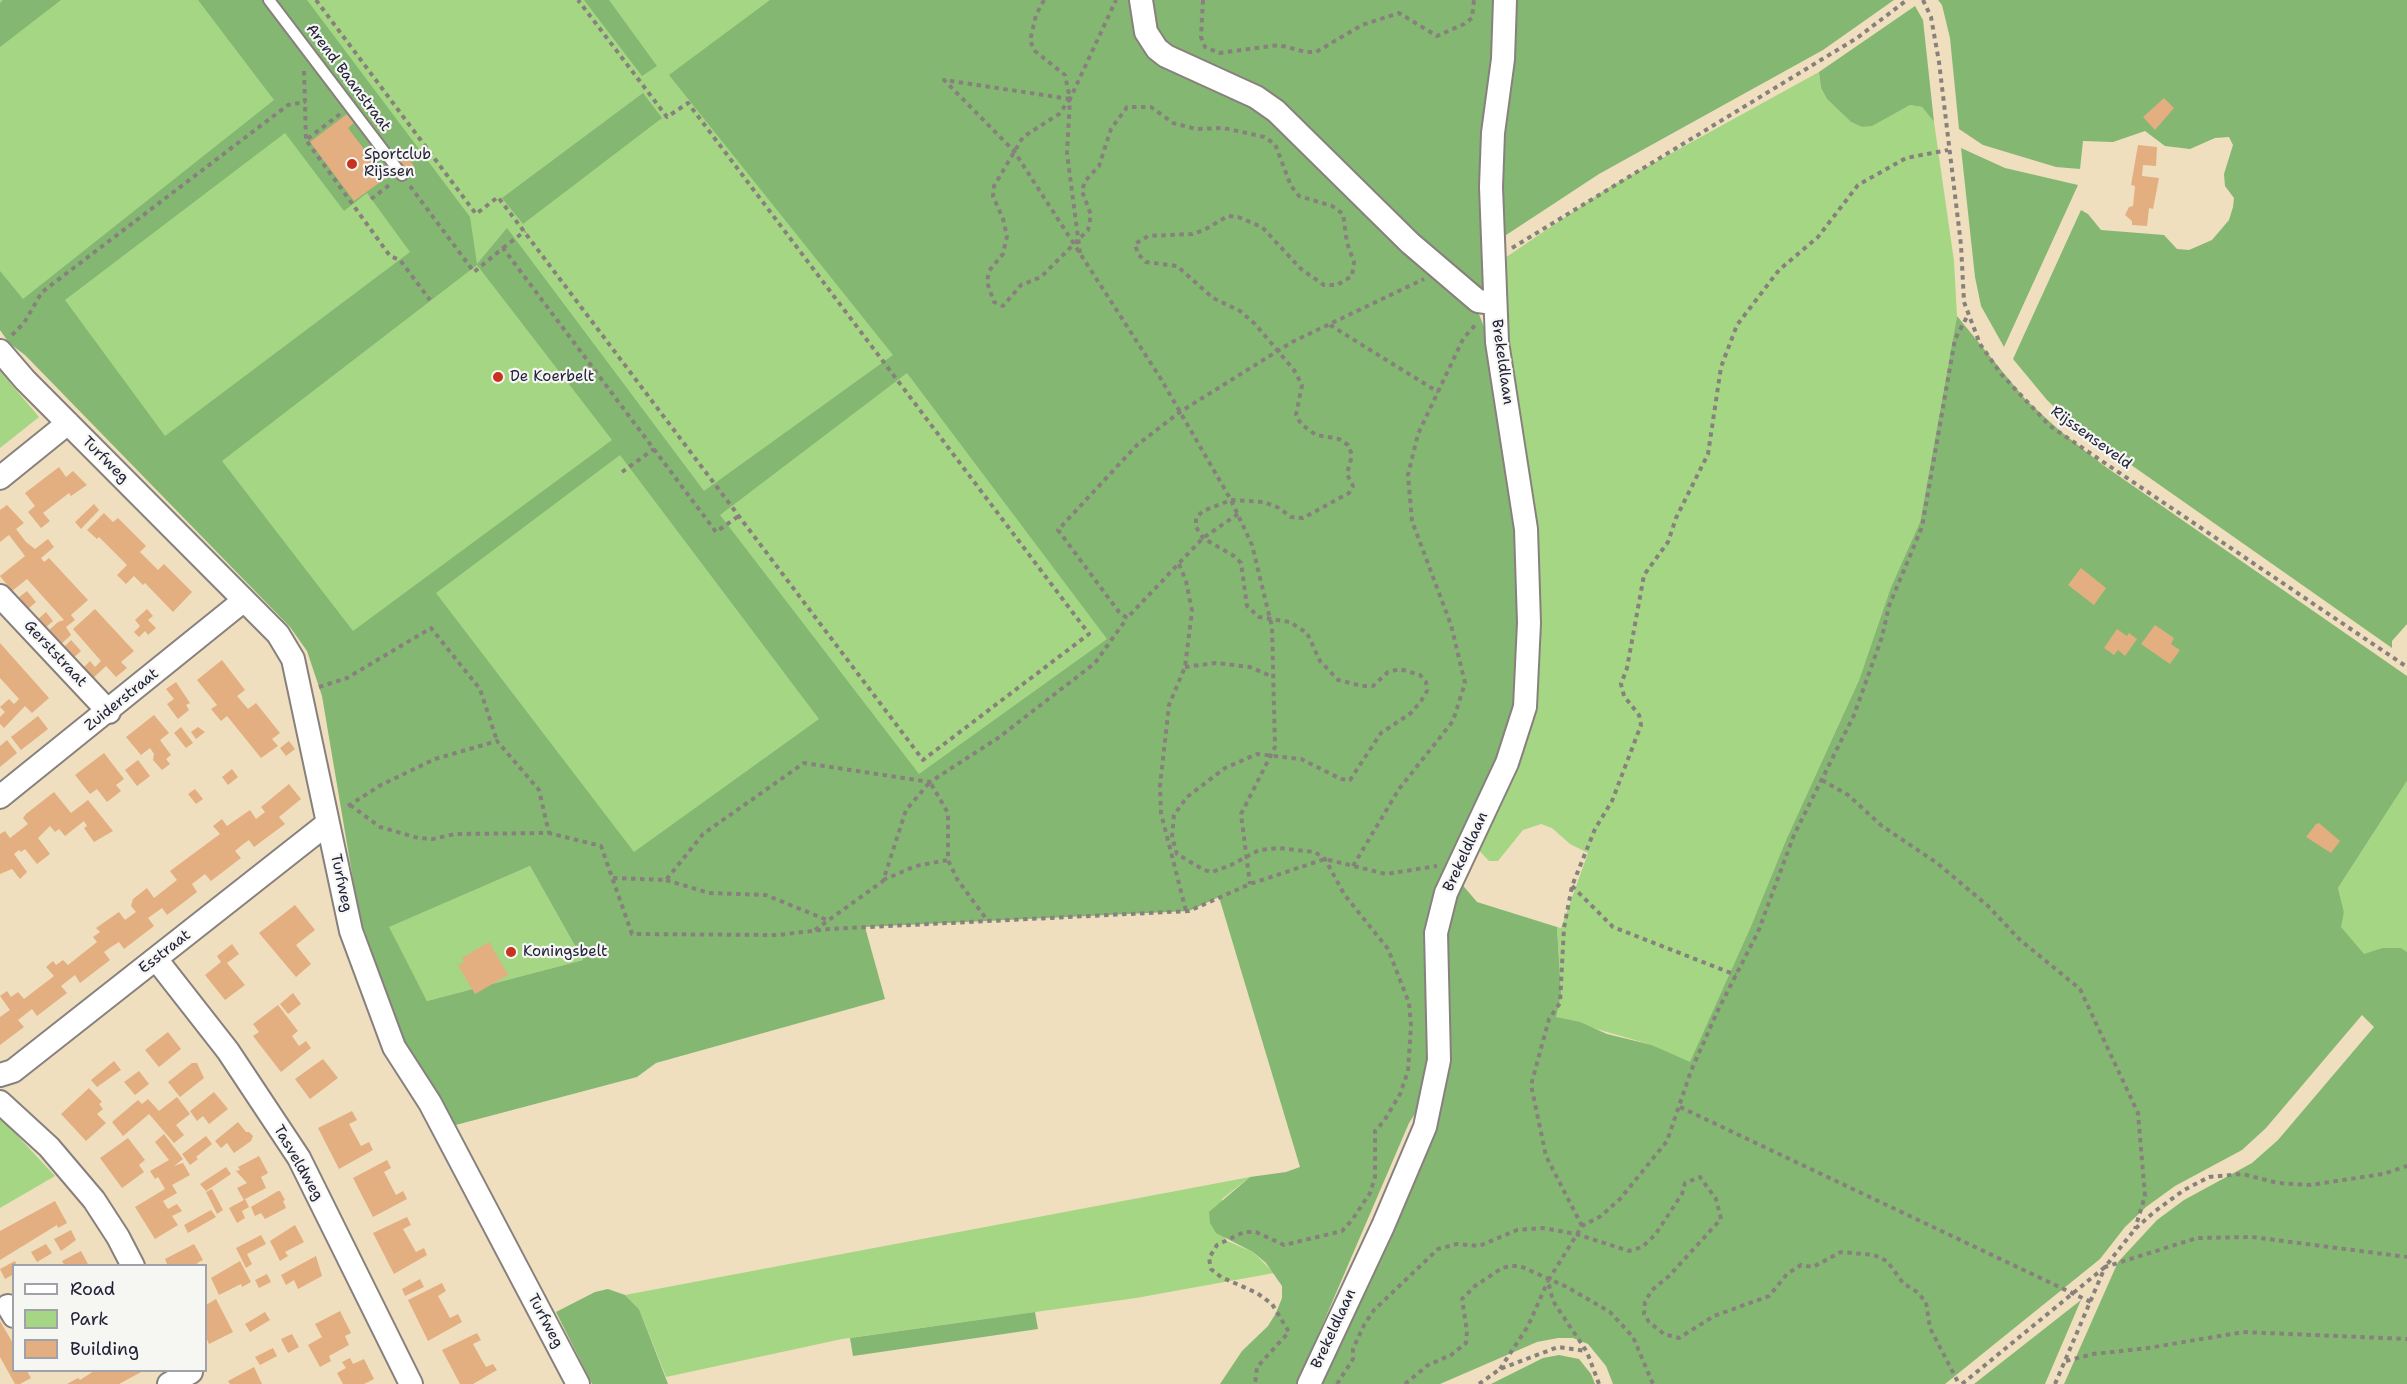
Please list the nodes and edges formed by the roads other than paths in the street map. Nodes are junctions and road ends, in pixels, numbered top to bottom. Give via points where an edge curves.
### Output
1 (269, 0) edge
2 (1141, 0) edge
3 (1505, 0) edge
4 (402, 176) road end
5 (1494, 303) junction
6 (3, 345) edge
7 (68, 423) junction
8 (0, 478) edge
9 (0, 596) edge
10 (243, 601) junction
11 (109, 712) junction
12 (0, 797) edge
13 (328, 823) junction
14 (156, 959) junction
15 (0, 1075) edge
16 (0, 1102) edge
17 (132, 1264) edge
18 (192, 1376) edge
19 (169, 1384) edge
20 (411, 1384) edge
21 (578, 1384) edge
22 (1309, 1384) edge

1 - 4 lane, Arend Baanstraat
2 - 5 street, Brekeldlaan via 1146,32 1157,49 1256,97 1276,111 1383,219 1478,301
3 - 5 street, Brekeldlaan via 1503,59 1493,133
5 - 22 street, Brekeldlaan via 1526,529 1528,670 1524,707 1507,763 1446,893 1436,933 1439,1060 1425,1127
6 - 7 street, Turfweg
7 - 8 street
7 - 10 street, Turfweg
9 - 11 street, Gerststraat
10 - 11 street, Zuiderstraat
10 - 13 street, Turfweg via 278,634 293,659
11 - 12 street, Zuiderstraat
13 - 14 street, Esstraat
13 - 21 street, Turfweg via 351,931 394,1047 430,1103
14 - 15 street, Esstraat via 13,1071
14 - 20 street, Tasveldweg via 228,1051 299,1158
16 - 17 street via 49,1147 94,1200
18 - 19 street

